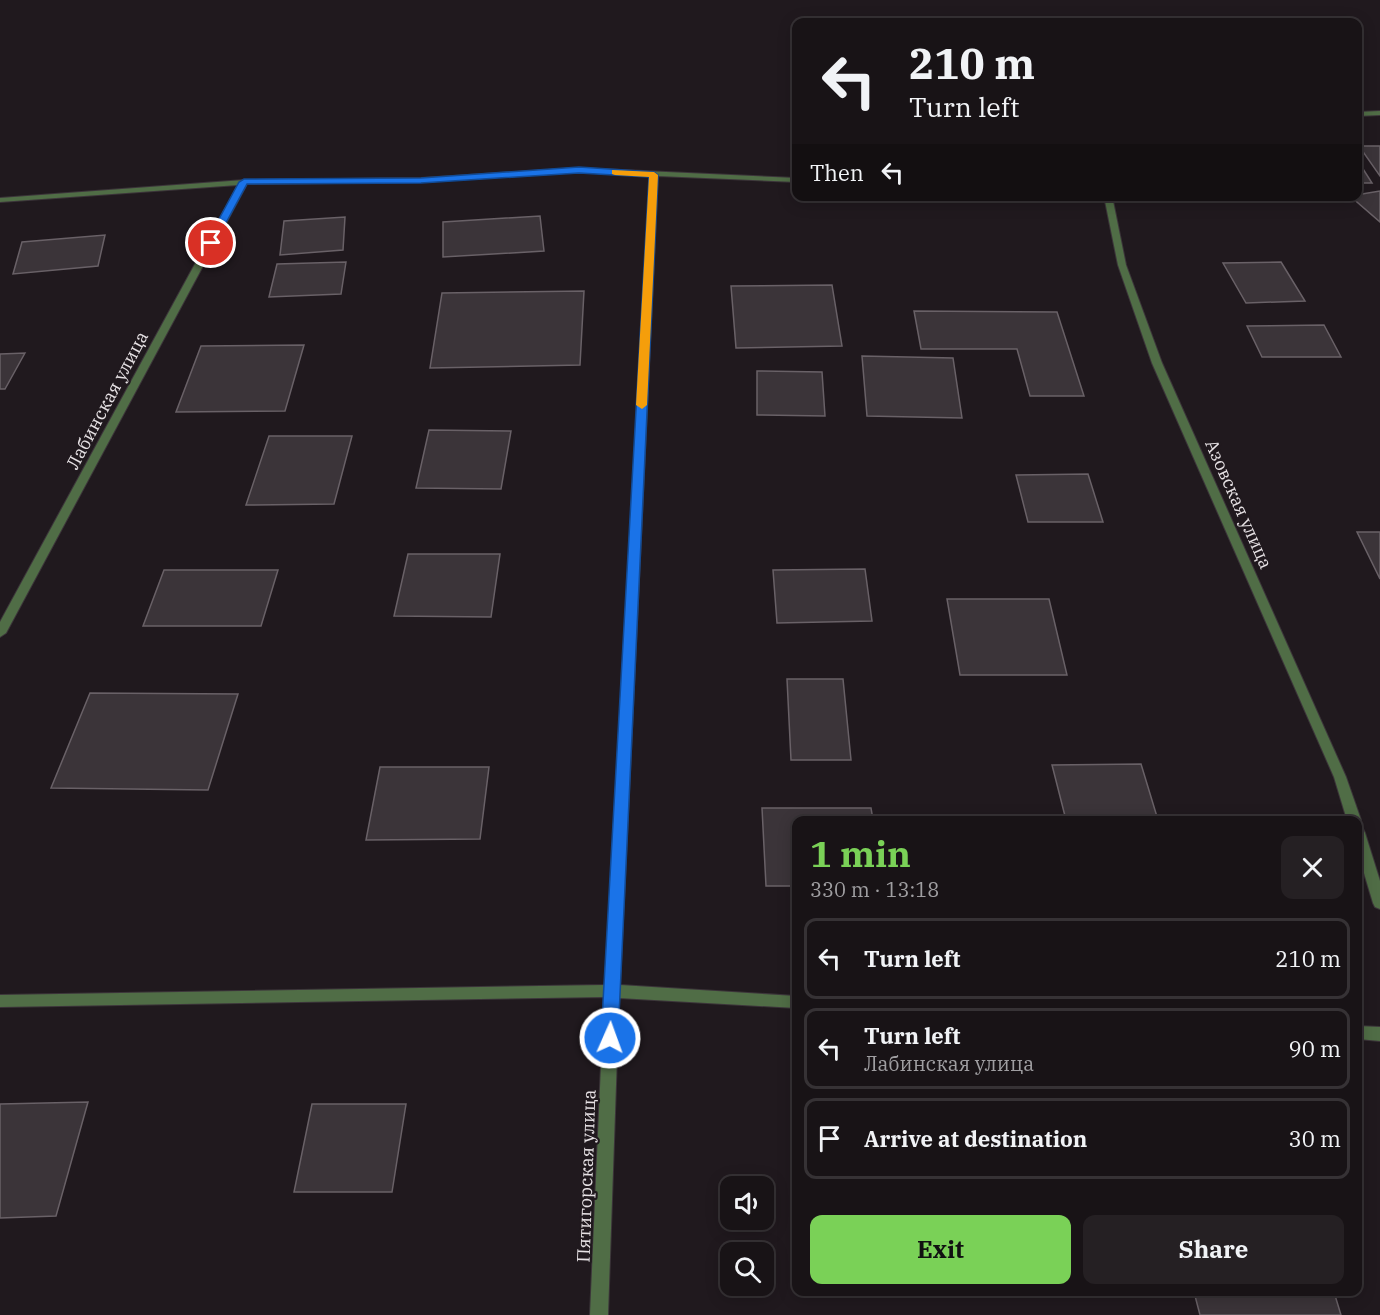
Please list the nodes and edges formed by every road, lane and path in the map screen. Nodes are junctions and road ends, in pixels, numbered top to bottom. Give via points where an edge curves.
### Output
1 (1380, 113) edge
2 (1362, 114) edge
3 (654, 175) junction
4 (792, 180) edge
5 (244, 182) junction
6 (0, 200) edge
7 (1109, 201) edge
8 (0, 633) edge
9 (1353, 816) edge
10 (1362, 846) edge
11 (1380, 903) edge
12 (612, 992) junction
13 (0, 1000) edge
14 (792, 1002) edge
15 (1362, 1033) edge
16 (1380, 1034) edge
17 (599, 1315) edge

1 - 2 street
3 - 4 street
3 - 5 street via 579,170 421,180
3 - 12 street, Пятигорская улица
5 - 6 street
5 - 8 street, Лабинская улица
7 - 9 street, Азовская улица via 1122,265 1157,363 1340,777
10 - 11 street
12 - 13 street
12 - 14 street
12 - 17 street, Пятигорская улица
15 - 16 street

